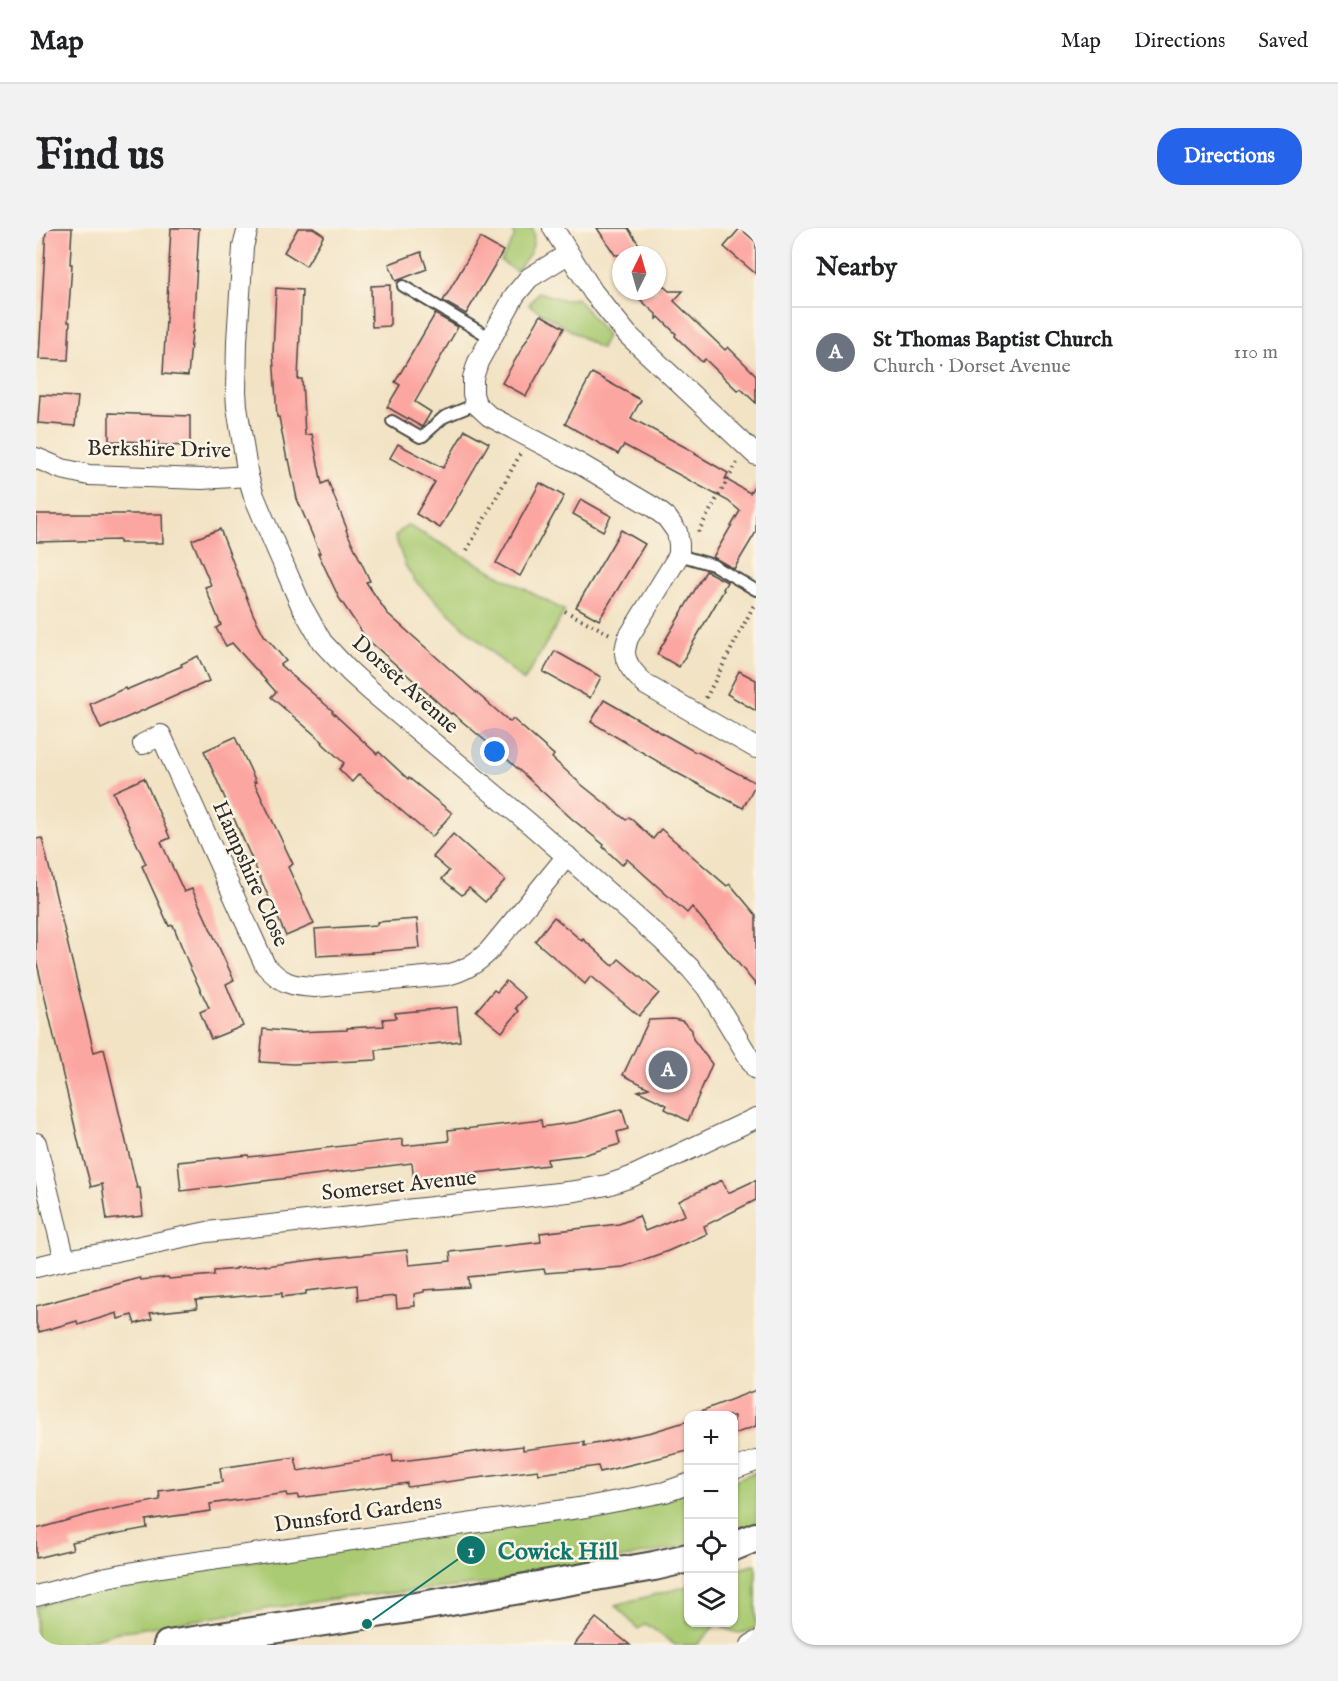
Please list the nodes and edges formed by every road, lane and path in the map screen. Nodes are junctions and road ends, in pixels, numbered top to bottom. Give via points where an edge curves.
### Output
1 (248, 228) edge
2 (553, 228) edge
3 (568, 254) junction
4 (403, 285) dead end
5 (491, 338) junction
6 (476, 404) junction
7 (392, 421) dead end
8 (530, 438) junction
9 (751, 450) edge
10 (36, 458) edge
11 (248, 476) junction
12 (467, 550) dead end
13 (682, 556) junction
14 (756, 590) edge
15 (756, 600) edge
16 (565, 611) dead end
17 (627, 642) junction
18 (698, 715) junction
19 (143, 744) dead end
20 (756, 748) edge
21 (567, 856) junction
22 (756, 1069) edge
23 (756, 1118) edge
24 (36, 1143) edge
25 (65, 1260) junction
26 (36, 1268) edge
27 (756, 1461) edge
28 (738, 1468) edge
29 (684, 1485) edge
30 (756, 1537) edge
31 (738, 1544) edge
32 (684, 1559) edge
33 (36, 1596) edge
34 (756, 1642) edge
35 (185, 1644) edge
36 (734, 1645) edge
37 (739, 1645) edge
38 (751, 1645) edge

1 - 11 street, Dorset Avenue via 243,247 236,391
2 - 3 street
3 - 5 street via 529,278
3 - 9 street via 628,335
4 - 5 lane
5 - 6 street via 473,378
6 - 7 lane via 444,417 420,437
6 - 8 street via 489,416
8 - 12 path
8 - 13 street via 653,507 676,532
9 - 13 path
10 - 11 street, Berkshire Drive via 89,475 202,479
11 - 21 street, Dorset Avenue via 301,605 322,642 371,691
13 - 14 lane via 713,565
13 - 17 street
15 - 18 path
16 - 17 path
17 - 18 street via 625,652 634,674
18 - 20 street
19 - 21 street, Hampshire Close via 168,732 265,965 276,977 301,987 459,972 489,951
21 - 22 street, Dorset Avenue via 691,969 707,988
23 - 25 street, Somerset Avenue via 631,1177 586,1189 207,1232
24 - 25 street
25 - 26 street, Somerset Avenue
27 - 28 street
29 - 33 street, Dunsford Gardens via 586,1507 161,1567
30 - 31 main road
32 - 35 main road
34 - 38 street
36 - 37 street

